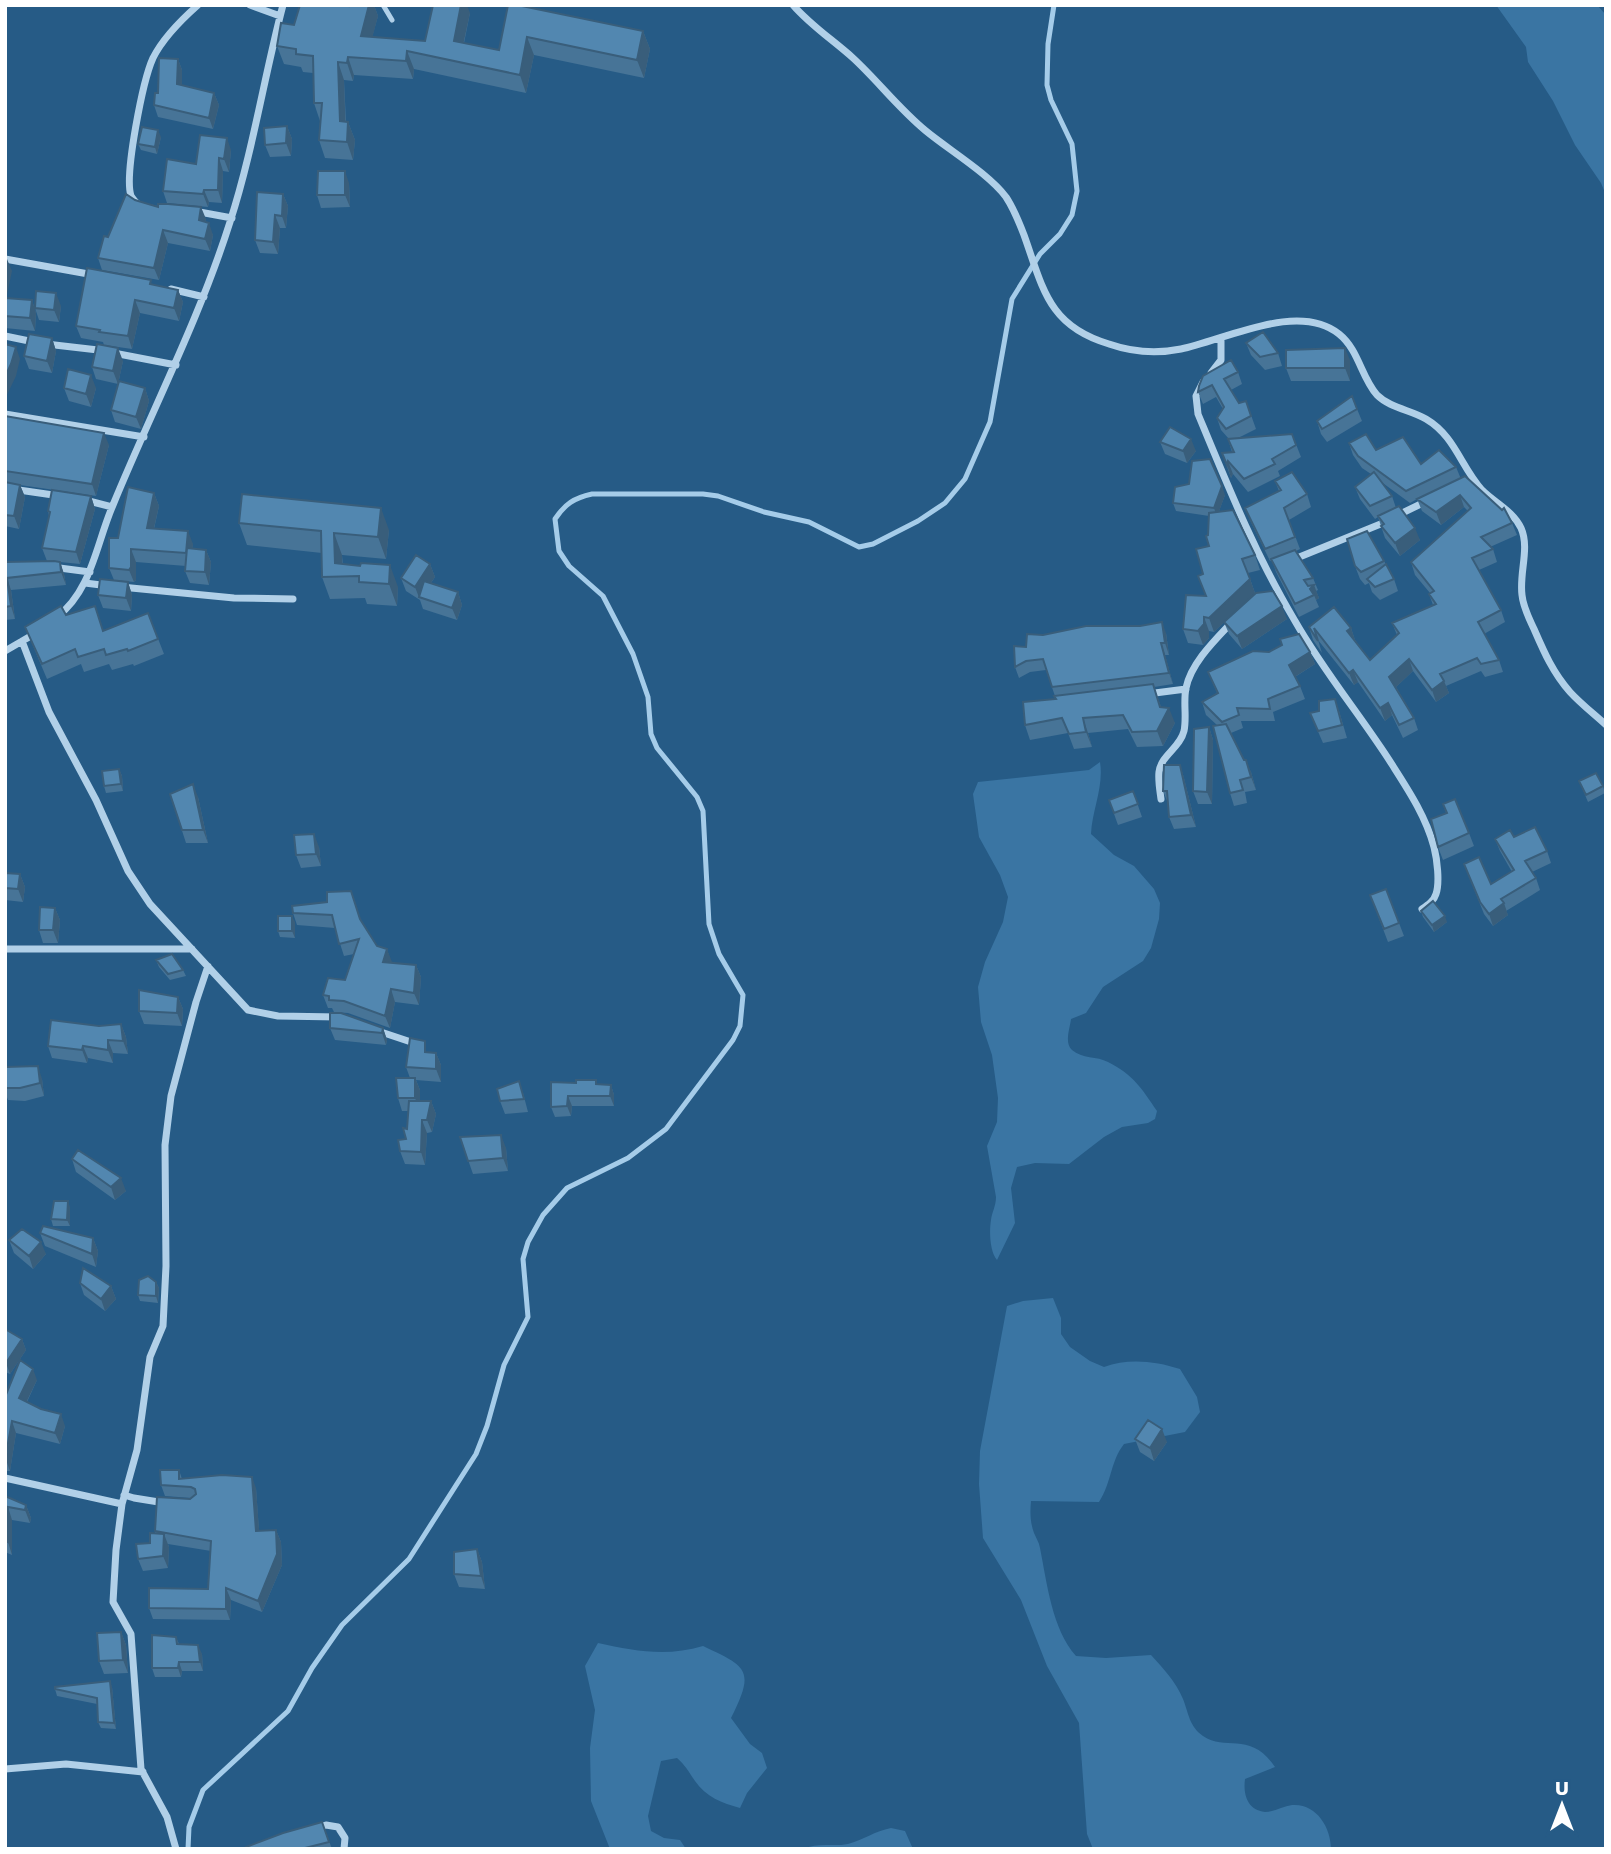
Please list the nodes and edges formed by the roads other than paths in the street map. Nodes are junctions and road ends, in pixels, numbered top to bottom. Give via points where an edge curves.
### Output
1 (198, 5) edge
2 (250, 5) edge
3 (283, 5) edge
4 (383, 5) edge
5 (793, 5) edge
6 (280, 16) junction
7 (392, 20) dead end
8 (145, 208) edge
9 (184, 209) edge
10 (232, 218) junction
11 (5, 259) edge
12 (99, 276) edge
13 (163, 288) edge
14 (204, 297) junction
15 (5, 336) edge
16 (1221, 338) junction
17 (176, 365) junction
18 (5, 414) edge
19 (144, 437) junction
20 (1474, 480) junction
21 (1463, 485) edge
22 (5, 488) edge
23 (68, 498) edge
24 (1431, 499) edge
25 (82, 500) edge
26 (112, 507) junction
27 (45, 566) edge
28 (1267, 569) junction
29 (90, 572) junction
30 (85, 583) junction
31 (1275, 585) junction
32 (1267, 592) edge
33 (293, 599) dead end
34 (1236, 618) edge
35 (52, 621) edge
36 (43, 627) edge
37 (22, 641) junction
38 (5, 651) edge
39 (1186, 689) junction
40 (1144, 694) edge
41 (1606, 725) edge
42 (1161, 799) edge
43 (1422, 909) edge
44 (5, 949) edge
45 (192, 949) junction
46 (208, 966) junction
47 (346, 1019) edge
48 (368, 1027) edge
49 (417, 1044) edge
50 (5, 1478) edge
51 (124, 1494) junction
52 (174, 1503) edge
53 (122, 1504) junction
54 (5, 1769) edge
55 (143, 1772) junction
56 (308, 1831) edge
57 (176, 1849) edge
58 (344, 1849) edge

1 - 8 street via 166,38 144,84 130,183 132,197
2 - 6 street
3 - 6 street
4 - 7 lane
5 - 16 street via 923,130 1004,195 1015,211 1041,287 1070,326 1110,345 1149,353
6 - 10 street
9 - 10 street
10 - 14 street
11 - 12 street
13 - 14 street
14 - 17 street
15 - 17 street
16 - 20 street via 1289,322 1329,327 1356,354 1377,394 1442,430
16 - 28 street via 1221,360 1199,387 1196,404
17 - 19 street
18 - 19 street
19 - 26 street
20 - 21 street
20 - 41 street via 1520,526 1524,544 1521,592 1550,666
22 - 23 street
24 - 28 street
25 - 26 street
26 - 29 street
27 - 29 street
28 - 31 street
29 - 30 street
30 - 33 street
30 - 35 street via 70,606
31 - 32 street
31 - 43 street via 1419,808 1434,848 1437,878 1433,901
34 - 39 street via 1199,662
36 - 37 street
37 - 38 street
37 - 45 street via 49,712 133,880
39 - 40 street
39 - 42 street via 1184,731 1158,774
44 - 45 street
45 - 46 street
46 - 47 street via 248,1010
46 - 51 street via 171,1096 164,1145 163,1326 150,1357 137,1450
48 - 49 street
50 - 53 street
51 - 52 street
51 - 53 street
53 - 55 street via 113,1602 131,1634
54 - 55 street via 78,1764
55 - 57 street
56 - 58 street via 326,1825 338,1827 345,1838

